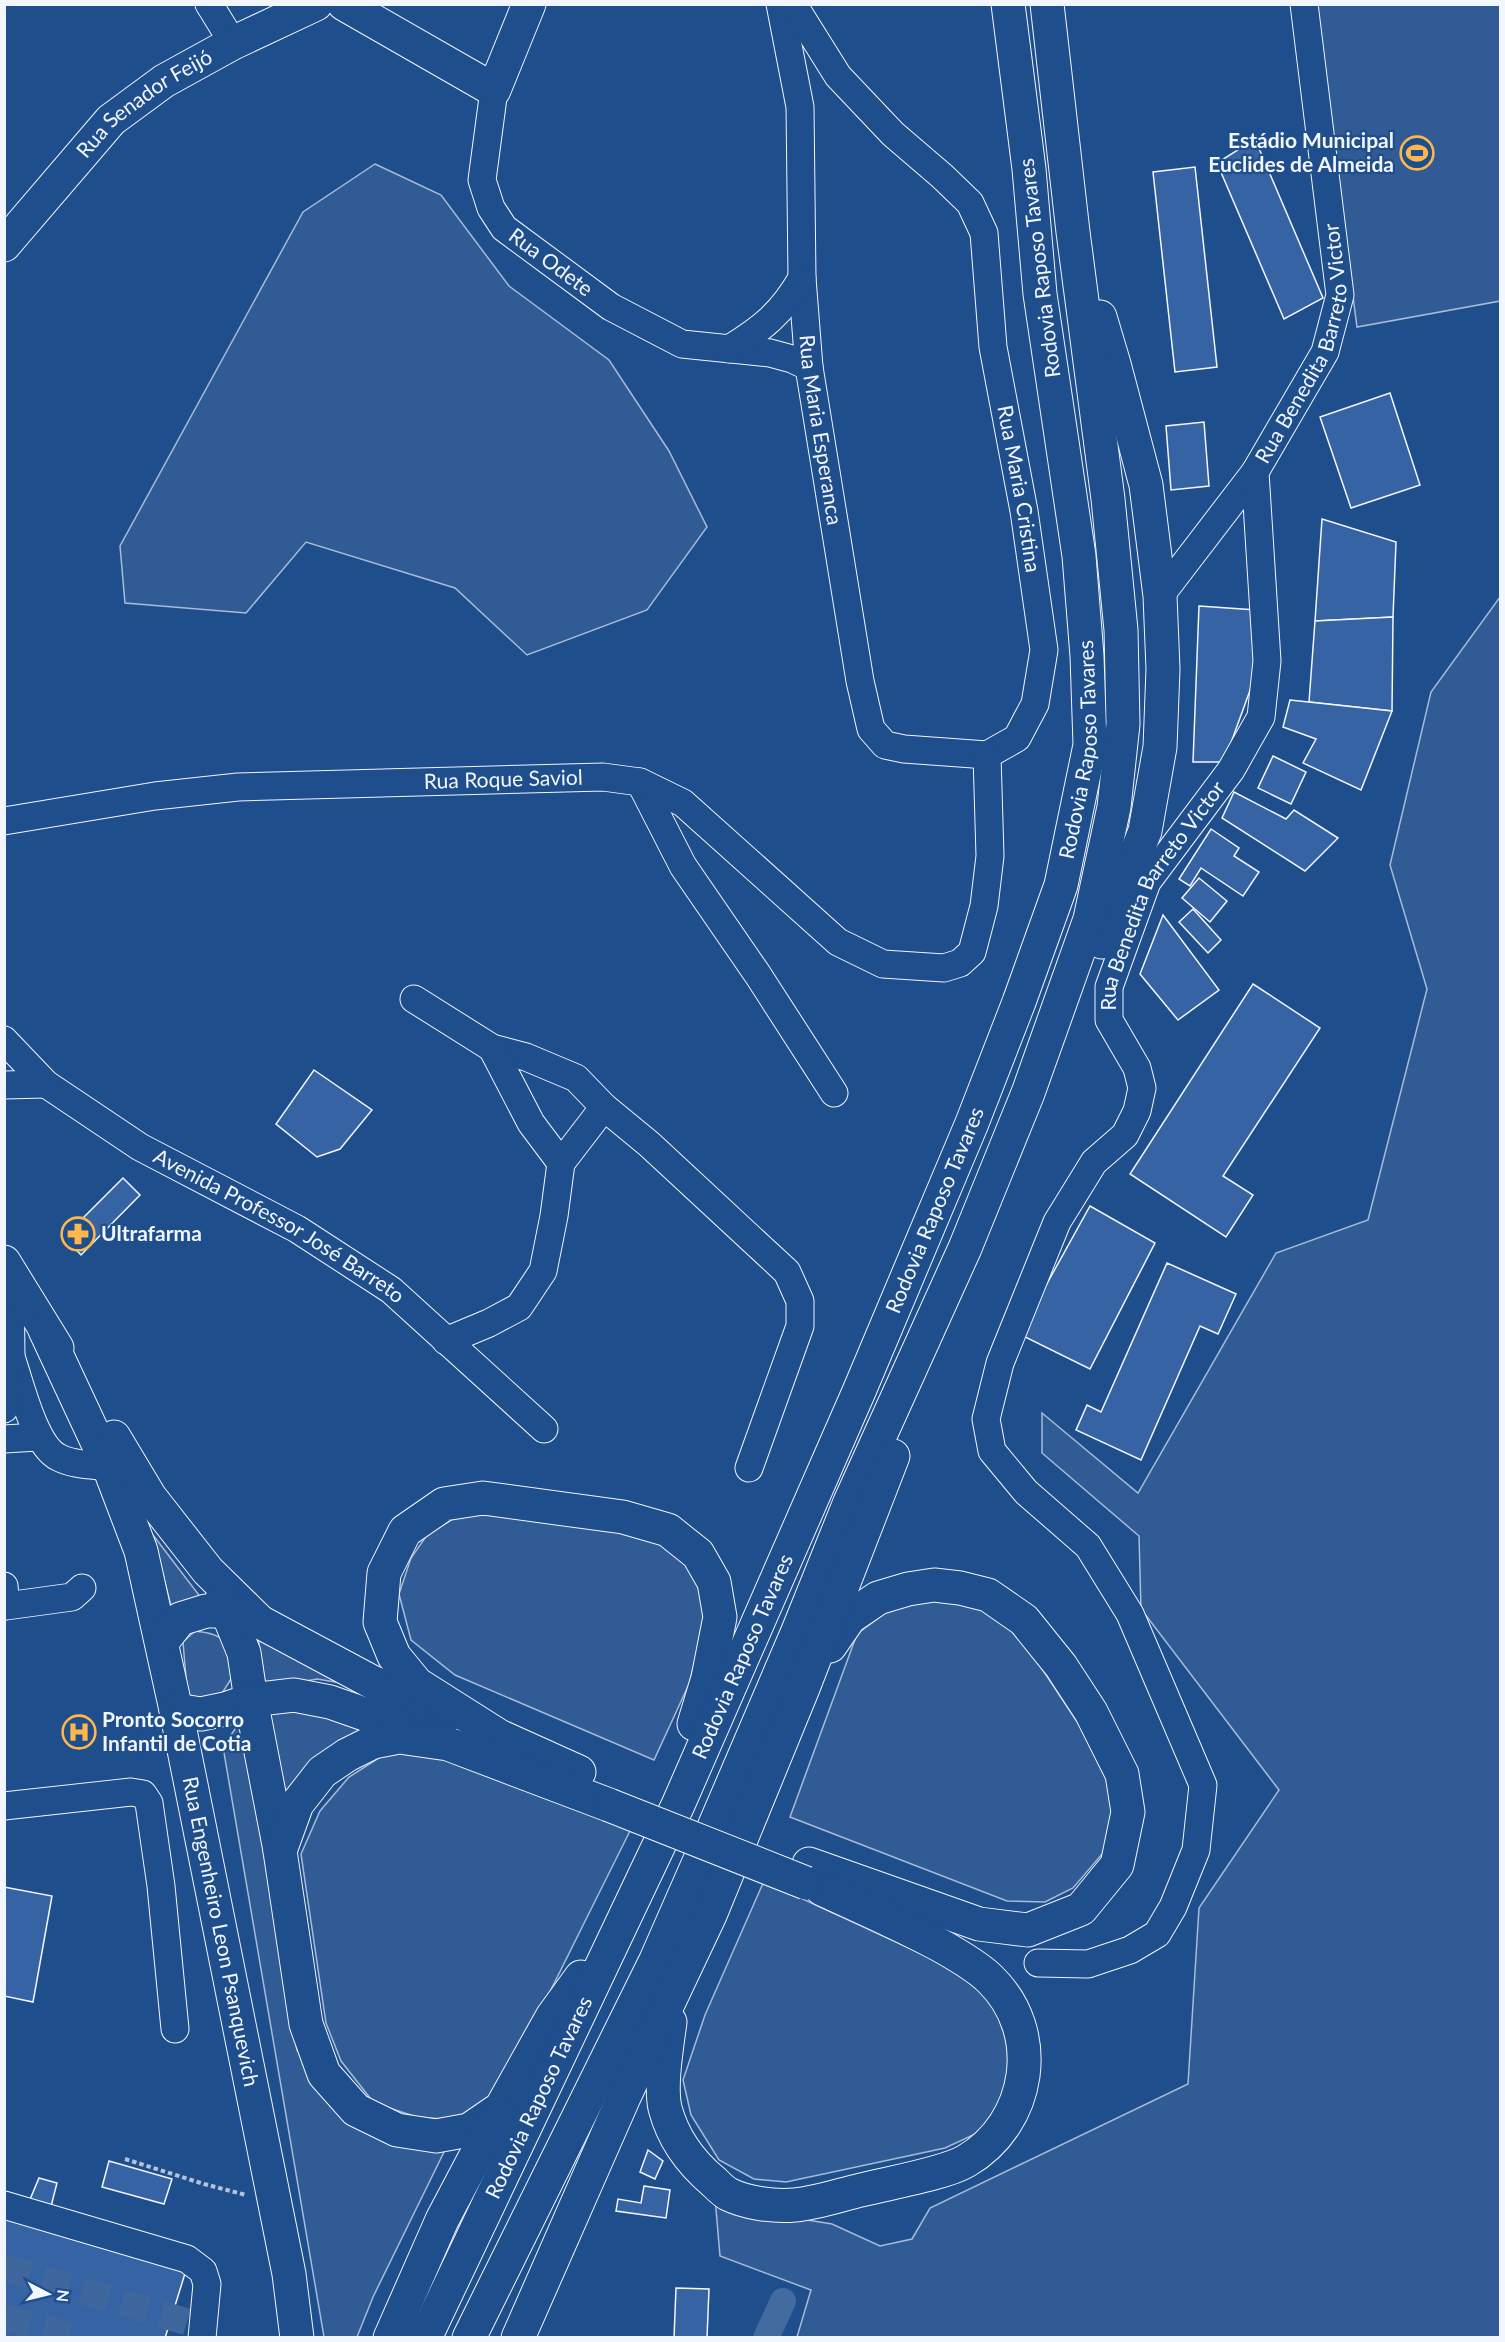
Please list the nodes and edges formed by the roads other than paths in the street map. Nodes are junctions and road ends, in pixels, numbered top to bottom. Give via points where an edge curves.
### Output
1 (209, 4) edge
2 (316, 4) edge
3 (344, 4) edge
4 (529, 4) edge
5 (780, 4) edge
6 (793, 4) edge
7 (1008, 4) edge
8 (1047, 4) edge
9 (1304, 4) edge
10 (233, 43) junction
11 (494, 90) junction
12 (1073, 232) junction
13 (4, 245) edge
14 (802, 278) junction
15 (729, 349) junction
16 (808, 367) junction
17 (1255, 472) junction
18 (1160, 596) junction
19 (987, 755) junction
20 (640, 782) junction
21 (4, 821) edge
22 (414, 999) dead end
23 (4, 1040) edge
24 (492, 1048) junction
25 (46, 1084) junction
26 (4, 1085) edge
27 (834, 1093) dead end
28 (1028, 1093) junction
29 (604, 1107) junction
30 (561, 1163) junction
31 (965, 1248) junction
32 (7, 1267) edge
33 (45, 1330) junction
34 (446, 1341) junction
35 (11, 1357) junction
36 (4, 1409) edge
37 (544, 1429) dead end
38 (38, 1437) junction
39 (4, 1439) edge
40 (109, 1467) junction
41 (749, 1468) dead end
42 (208, 1571) junction
43 (82, 1588) dead end
44 (5, 1600) edge
45 (228, 1611) junction
46 (260, 1622) junction
47 (162, 1642) junction
48 (803, 1688) junction
49 (251, 1700) junction
50 (176, 1710) junction
51 (499, 1736) junction
52 (448, 1744) junction
53 (612, 1797) junction
54 (678, 1805) junction
55 (4, 1806) edge
56 (280, 1851) junction
57 (808, 1874) junction
58 (609, 1952) junction
59 (1038, 1963) dead end
60 (673, 1995) junction
61 (176, 2029) dead end
62 (624, 2097) junction
63 (501, 2108) junction
64 (4, 2205) edge
65 (202, 2337) edge
66 (297, 2337) edge
67 (390, 2337) edge
68 (425, 2337) edge
69 (469, 2337) edge
70 (492, 2337) edge
71 (518, 2337) edge

1 - 10 street
2 - 10 main road, Rua Senador Feijó
3 - 11 main road
4 - 11 main road
5 - 14 street, Rua Maria Esperanca via 800,107
6 - 19 street, Rua Maria Cristina via 838,76 892,135 970,203 984,233 993,347 1044,650 1035,704 1017,738
7 - 54 main road, Rodovia Raposo Tavares via 1040,294 1079,556 1090,745 1061,885 1015,1013 860,1389
8 - 12 main road, Rodovia Raposo Tavares
9 - 17 street, Rua Benedita Barreto Victor via 1340,295 1324,352
10 - 13 main road, Rua Senador Feijó via 164,81 111,120
11 - 15 street, Rua Odete via 482,180 491,208 504,228 611,307 682,344
12 - 18 main road via 1146,485
12 - 28 main road, Rodovia Raposo Tavares via 1114,558 1121,630 1123,724 1114,807 1090,920
14 - 15 street via 789,301 760,330
14 - 16 street, Rua Maria Esperanca
15 - 16 street, Rua Odete via 770,353
16 - 19 street, Rua Maria Esperanca via 871,729 885,745
17 - 18 street
17 - 59 street, Rua Benedita Barreto Victor via 1267,661 1260,717 1231,770 1147,882 1108,987 1109,1020 1137,1068 1142,1088 1137,1111 1125,1135 1094,1162 1057,1222 1000,1363 986,1419 992,1451 1026,1492 1088,1546 1130,1614 1203,1785 1196,1850 1173,1907 1157,1934 1130,1950 1088,1964
18 - 28 main road via 1160,747 1145,831 1064,1039
19 - 20 street, Rua Roque Saviol via 990,856 984,906 972,952 960,963 944,968 883,964 838,942 684,803
20 - 21 street, Rua Roque Saviol via 603,777 238,787 155,796
20 - 27 street via 683,866
22 - 24 street
23 - 25 street, Avenida Professor José Barreto
24 - 29 street via 576,1078
24 - 30 street via 531,1123
25 - 26 street
25 - 34 street, Avenida Professor José Barreto via 140,1147 297,1229 391,1290
28 - 31 main road, Rodovia Raposo Tavares
29 - 30 street
29 - 41 street via 788,1272 800,1301 800,1326
30 - 34 street via 543,1271 519,1306
31 - 48 main road via 890,1465
31 - 69 main road, Rodovia Raposo Tavares via 850,1502 656,1960
32 - 33 main road, Rua Engenheiro Leon Psanquevich
32 - 35 street
33 - 40 main road, Rua Engenheiro Leon Psanquevich
33 - 42 main road, Rua Engenheiro Leon Psanquevich via 150,1497
34 - 37 street, Avenida Professor José Barreto
35 - 36 street
35 - 38 street
38 - 39 street
38 - 40 street via 57,1457
40 - 47 main road, Rua Engenheiro Leon Psanquevich via 141,1551
42 - 45 main road
42 - 46 main road
43 - 44 street via 72,1597
45 - 46 main road
45 - 47 main road via 206,1611 180,1619
45 - 49 main road via 244,1653
46 - 51 main road via 372,1682
47 - 50 main road, Rua Engenheiro Leon Psanquevich
48 - 57 main road via 849,1617 878,1598 934,1585 988,1595 1024,1620 1091,1712 1122,1774 1128,1812 1117,1865 1081,1909 1028,1930 979,1924
48 - 60 main road
49 - 50 main road via 201,1714
49 - 52 main road via 294,1695 330,1702
49 - 56 main road
50 - 66 main road, Rua Engenheiro Leon Psanquevich via 289,2274
51 - 53 main road
51 - 54 main road via 417,1684 394,1656 380,1622 384,1573 405,1531 444,1504 483,1498 623,1517 668,1530 698,1554 714,1582 720,1617 683,1767
52 - 53 main road
52 - 56 main road via 399,1737 373,1742 347,1755 322,1772 297,1804
53 - 57 main road, bridge
54 - 58 main road, Rodovia Raposo Tavares
55 - 61 street via 131,1792 143,1794 149,1803 161,1886
56 - 63 main road via 306,2024 324,2074 356,2110 396,2130 436,2136 469,2130
57 - 60 main road via 962,1958 990,1978 1008,2002 1020,2025 1024,2055 1020,2094 1008,2121 992,2142 965,2162 938,2171 795,2205 761,2204 728,2194 697,2168 678,2142 664,2106
58 - 63 main road via 576,1982
58 - 68 main road, Rodovia Raposo Tavares
60 - 62 main road
62 - 70 main road via 555,2208
62 - 71 main road
63 - 67 main road via 442,2220
64 - 65 street via 187,2259 203,2271 207,2284

